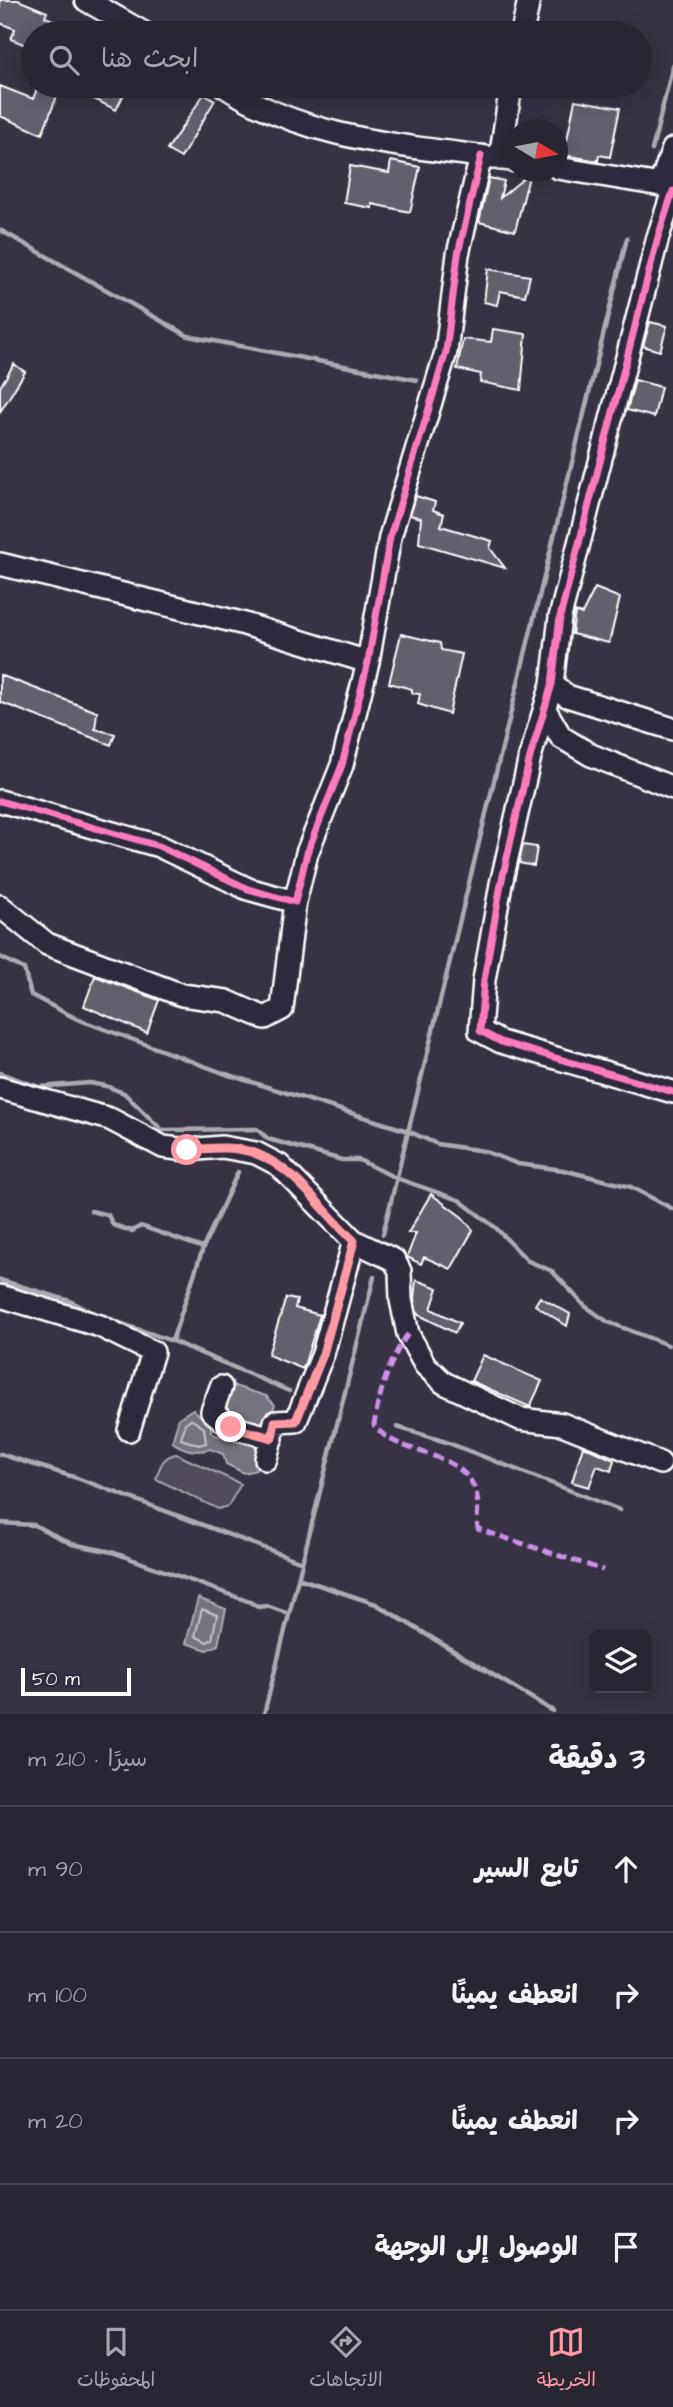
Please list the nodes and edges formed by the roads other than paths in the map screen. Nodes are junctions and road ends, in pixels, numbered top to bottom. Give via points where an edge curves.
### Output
1 (86, 0) edge
2 (529, 0) edge
3 (123, 21) edge
4 (525, 21) edge
5 (241, 98) edge
6 (510, 98) edge
7 (673, 149) edge
8 (499, 159) edge
9 (568, 170) edge
10 (669, 187) edge
11 (0, 564) edge
12 (368, 663) junction
13 (552, 684) junction
14 (546, 711) junction
15 (673, 729) edge
16 (673, 788) edge
17 (0, 801) edge
18 (295, 902) junction
19 (0, 906) edge
20 (0, 1088) edge
21 (673, 1093) edge
22 (354, 1241) junction
23 (0, 1296) edge
24 (221, 1387) dead end
25 (129, 1430) dead end
26 (660, 1463) dead end

1 - 3 street
2 - 4 street
5 - 8 street via 313,129
6 - 8 street
7 - 10 street
8 - 12 street via 458,254 446,352 390,537
9 - 10 street
10 - 13 street via 560,617
11 - 12 street via 241,623
12 - 18 street via 342,765 307,853
13 - 14 street
13 - 15 street via 567,696
14 - 16 street via 561,737 591,755
14 - 21 street via 530,757 501,884 480,1031 514,1046
17 - 18 street via 159,846 248,890
18 - 19 street via 282,1009 265,1018 226,1001 182,995 47,944
20 - 22 street via 110,1119 163,1147 222,1147 256,1153 279,1166
22 - 24 street via 323,1354 296,1421 275,1422 269,1448 212,1411
22 - 26 street via 386,1254 398,1265 408,1334 425,1365 444,1383 520,1419 562,1424
23 - 25 street via 100,1326 153,1352

